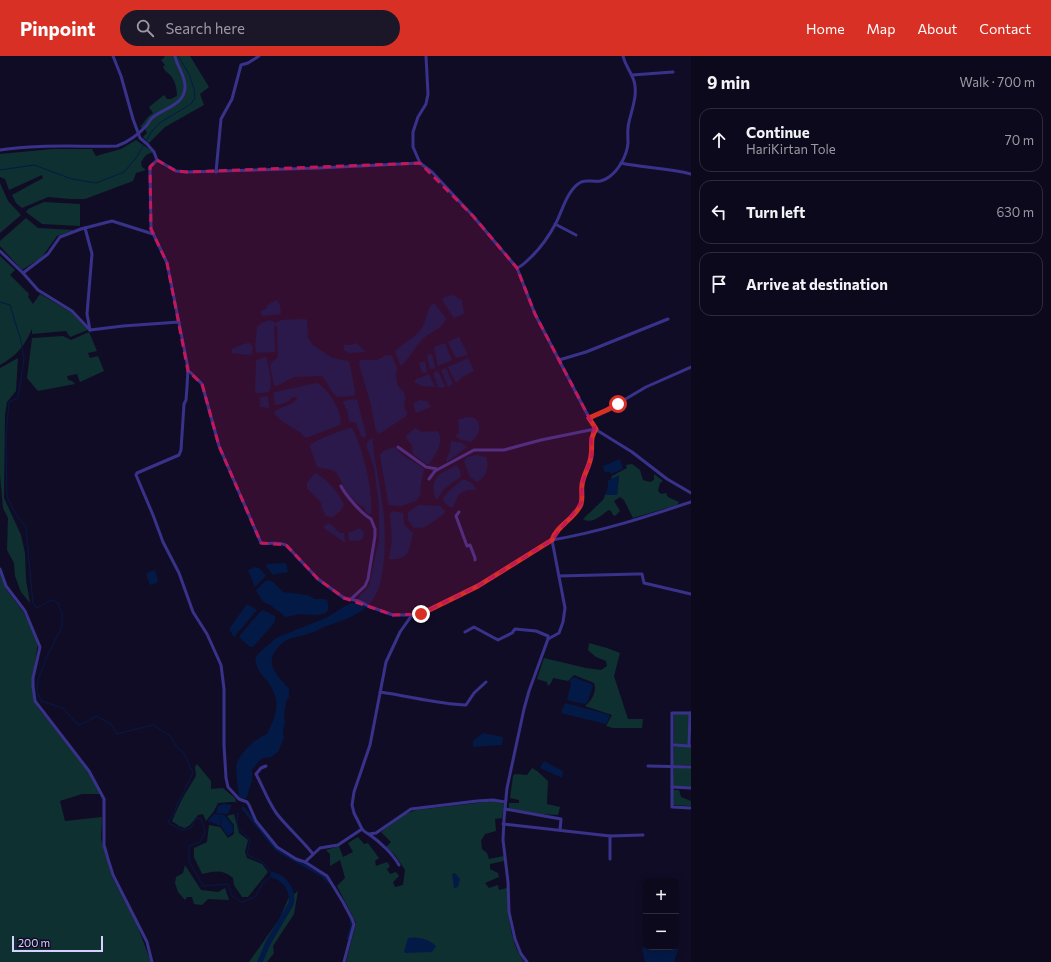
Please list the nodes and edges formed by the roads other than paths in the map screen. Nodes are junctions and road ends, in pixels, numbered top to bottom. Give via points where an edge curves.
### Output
1 (113, 56) edge
2 (175, 56) edge
3 (259, 56) edge
4 (426, 56) edge
5 (623, 56) edge
6 (673, 72) dead end
7 (632, 75) junction
8 (138, 132) junction
9 (0, 150) edge
10 (157, 160) junction
11 (420, 163) junction
12 (621, 163) junction
13 (216, 172) junction
14 (691, 174) edge
15 (555, 224) junction
16 (85, 228) junction
17 (152, 234) junction
18 (576, 235) dead end
19 (0, 251) edge
20 (517, 268) junction
21 (23, 273) junction
22 (668, 319) dead end
23 (179, 322) junction
24 (90, 330) junction
25 (559, 360) junction
26 (691, 366) edge
27 (188, 371) junction
28 (589, 418) junction
29 (596, 429) junction
30 (398, 447) dead end
31 (438, 470) junction
32 (429, 479) dead end
33 (341, 486) dead end
34 (691, 493) edge
35 (691, 502) edge
36 (459, 512) dead end
37 (552, 540) junction
38 (475, 560) dead end
39 (0, 569) edge
40 (560, 576) junction
41 (691, 594) edge
42 (351, 599) junction
43 (412, 615) junction
44 (465, 632) dead end
45 (548, 639) junction
46 (486, 682) dead end
47 (380, 692) junction
48 (691, 713) edge
49 (673, 745) junction
50 (690, 746) edge
51 (266, 766) dead end
52 (648, 766) dead end
53 (673, 766) junction
54 (691, 767) edge
55 (672, 788) junction
56 (691, 788) edge
57 (505, 802) junction
58 (691, 808) edge
59 (505, 809) junction
60 (503, 824) junction
61 (362, 830) junction
62 (560, 830) junction
63 (369, 834) junction
64 (610, 836) junction
65 (643, 836) dead end
66 (313, 854) junction
67 (610, 859) dead end
68 (305, 862) junction
69 (399, 865) dead end
70 (152, 962) edge
71 (344, 962) edge
72 (527, 962) edge

1 - 8 street
2 - 8 street via 186,87 184,96 150,119
3 - 13 street via 241,65 232,99 221,119
4 - 11 street via 428,94 413,132 413,147
5 - 7 street
6 - 7 street
7 - 12 street via 635,94 628,123 628,145
8 - 9 street via 131,139 116,146 46,146
8 - 10 street via 154,152
10 - 13 street via 176,171
10 - 17 street via 150,167
11 - 13 street
11 - 20 street via 469,211
12 - 14 street
12 - 15 street via 601,182 582,180 576,185
15 - 18 street
15 - 20 street via 534,256
16 - 17 street via 112,221
16 - 21 street via 60,237 48,254
16 - 24 street via 92,254 87,314
17 - 23 street via 167,263
19 - 21 street
20 - 25 street via 534,314
21 - 24 street via 38,290 72,311
22 - 25 street via 586,352
23 - 24 street
23 - 27 street
25 - 28 street
26 - 28 street
27 - 42 street via 202,384 219,446 258,540 261,543 280,542 286,545 318,579 344,598
27 - 68 street via 179,455 136,475 163,542 179,573 193,612 207,634 221,665 228,788 239,799 247,802 256,821 276,847
28 - 29 street
29 - 31 street via 504,450 474,450
29 - 34 street
29 - 37 street via 591,436 592,455 582,484 582,502 573,517 558,530
30 - 31 street via 426,467
31 - 32 street via 431,474
33 - 42 street via 347,497 371,519 375,529 368,579 365,586
35 - 37 street via 634,520
36 - 38 street via 456,516 457,521 467,546 470,544
37 - 40 street
37 - 43 street via 478,586 421,614
39 - 70 street via 6,586 25,611 40,647 33,678 35,701 89,771 104,799 104,845 108,859 113,875 147,942
40 - 41 street via 642,574 644,583
40 - 45 street via 565,608 563,622 559,633
42 - 43 street via 393,615
43 - 47 street via 400,632 386,662
44 - 45 street via 474,627 498,640 515,629 536,631 548,636
45 - 57 street via 524,709
46 - 47 street via 466,705
47 - 61 street via 370,745 352,805
48 - 49 street via 672,713
48 - 50 street
49 - 50 street
49 - 53 street
51 - 66 street via 256,774 269,800 277,814
52 - 53 street
53 - 54 street
53 - 55 street
55 - 56 street
55 - 58 street via 672,807
57 - 59 street
57 - 63 street via 477,801 411,809 376,833
59 - 60 street
59 - 62 street via 561,819
60 - 62 street
60 - 72 street via 509,912 515,940
61 - 63 street
61 - 66 street via 338,845 320,848
62 - 64 street
63 - 69 street
64 - 65 street
64 - 67 street
66 - 68 street
68 - 71 street via 327,876 352,920 353,929

